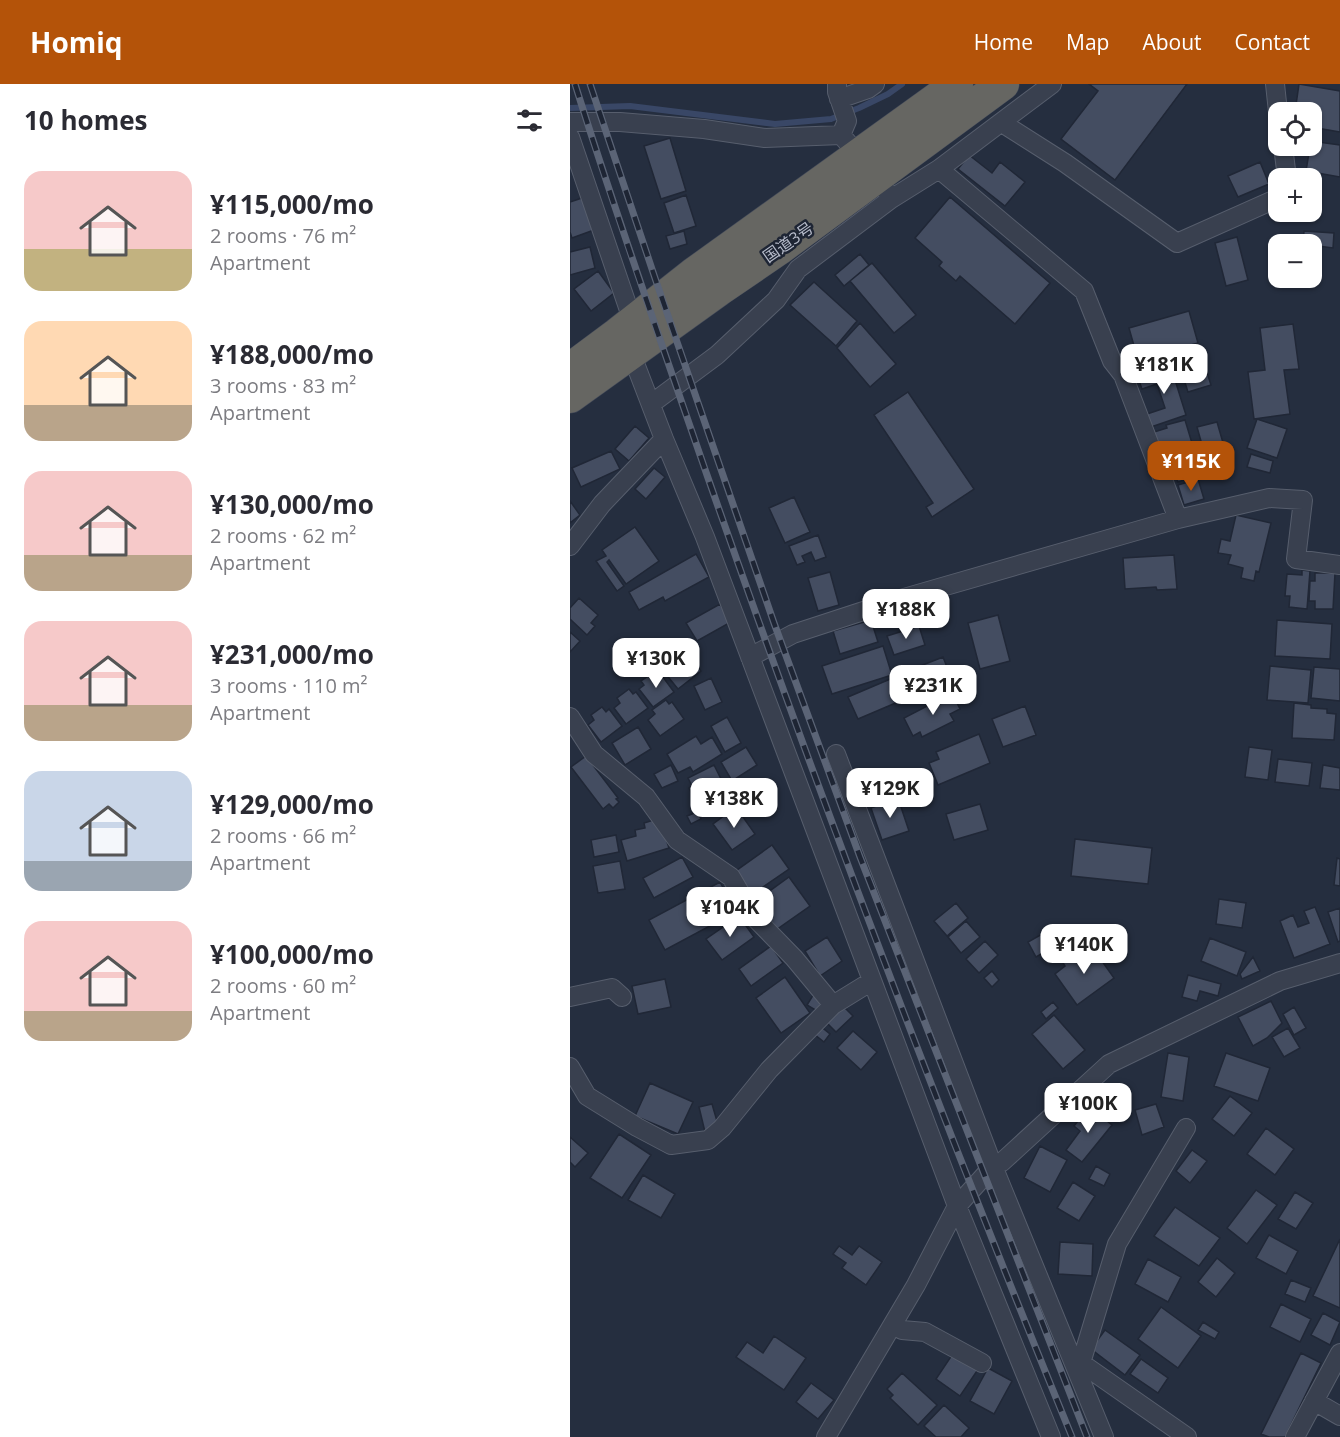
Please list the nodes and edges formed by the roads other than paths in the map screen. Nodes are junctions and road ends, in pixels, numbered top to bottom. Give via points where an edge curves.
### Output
1 (875, 84) edge
2 (957, 84) edge
3 (1003, 84) edge
4 (1052, 84) edge
5 (1275, 84) edge
6 (1277, 102) edge
7 (570, 122) edge
8 (1002, 123) junction
9 (852, 130) edge
10 (570, 137) edge
11 (939, 169) junction
12 (1268, 202) edge
13 (633, 322) junction
14 (631, 353) junction
15 (570, 369) edge
16 (570, 397) edge
17 (651, 404) junction
18 (664, 439) junction
19 (1178, 519) junction
20 (570, 546) edge
21 (1340, 565) edge
22 (750, 657) junction
23 (570, 717) edge
24 (836, 754) dead end
25 (1340, 963) edge
26 (872, 981) junction
27 (570, 997) edge
28 (622, 997) dead end
29 (832, 1005) junction
30 (570, 1067) edge
31 (1186, 1128) dead end
32 (993, 1167) junction
33 (957, 1206) junction
34 (897, 1328) junction
35 (1340, 1353) edge
36 (982, 1363) dead end
37 (1314, 1401) junction
38 (1340, 1416) edge
39 (826, 1437) edge
40 (1051, 1437) edge
41 (1104, 1437) edge
42 (1187, 1437) edge
43 (1295, 1437) edge

1 - 9 street via 868,89
2 - 9 highway, 国道3号
3 - 9 highway, 国道3号
4 - 8 street
5 - 6 street
7 - 9 street via 620,122 765,138
8 - 11 street
8 - 12 street via 1177,243
9 - 11 street
9 - 13 highway, 国道3号 via 693,274
9 - 14 highway, 国道3号
9 - 17 street via 798,269 776,300 717,355
10 - 13 street
11 - 19 street via 1084,291 1112,361 1124,375
13 - 15 highway, 国道3号
14 - 16 highway, 国道3号
14 - 17 street
17 - 18 street
18 - 20 street via 602,504
18 - 22 street
19 - 21 street via 1269,498 1303,500 1296,559
19 - 22 street via 897,600 793,634
22 - 26 street
23 - 29 street via 594,754 646,796 677,840 731,876 755,918
24 - 32 street
25 - 32 street via 1280,981 1109,1064
26 - 29 street
26 - 33 street
27 - 28 street via 612,988
29 - 30 street via 708,1140 671,1145 587,1096
31 - 42 street via 1118,1244 1081,1364
32 - 33 street
32 - 41 street
33 - 34 street
33 - 40 street
34 - 36 street via 925,1332
34 - 39 street
35 - 37 street
37 - 38 street
37 - 43 street

